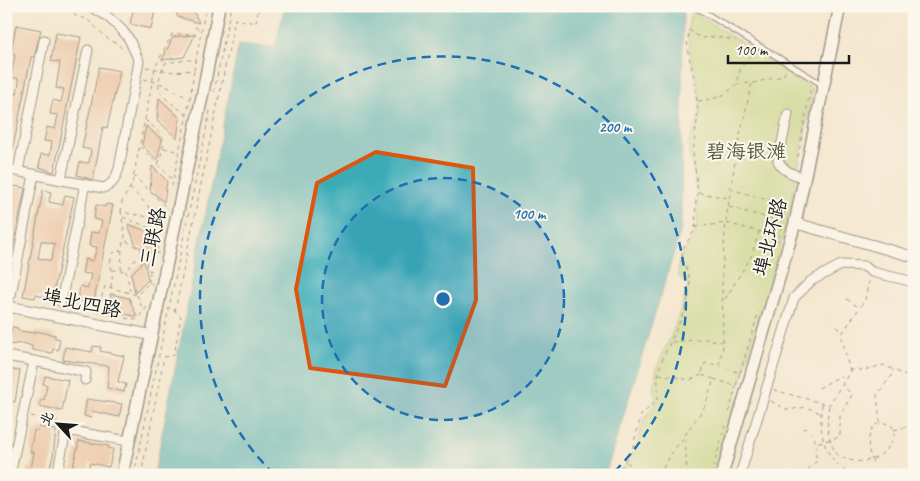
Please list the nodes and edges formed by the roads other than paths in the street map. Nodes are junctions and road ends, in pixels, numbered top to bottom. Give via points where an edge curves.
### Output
1 (90, 6) edge
2 (219, 6) edge
3 (694, 6) edge
4 (840, 6) edge
5 (44, 40) dead end
6 (88, 50) dead end
7 (823, 86) junction
8 (788, 114) dead end
9 (6, 169) edge
10 (18, 171) junction
11 (34, 174) junction
12 (804, 178) junction
13 (61, 180) junction
14 (85, 184) junction
15 (795, 223) junction
16 (914, 257) edge
17 (914, 282) edge
18 (11, 295) dead end
19 (61, 302) dead end
20 (6, 306) edge
21 (151, 335) junction
22 (6, 356) edge
23 (34, 361) junction
24 (85, 380) dead end
25 (741, 389) junction
26 (765, 393) junction
27 (128, 442) junction
28 (10, 475) edge
29 (57, 475) edge
30 (122, 475) edge
31 (722, 475) edge
32 (740, 475) edge

1 - 14 street via 115,22 129,39 139,61 115,179 103,188
2 - 21 main road, 三联路
3 - 7 lane
4 - 7 main road, 埠北环路
5 - 10 street
6 - 13 street
7 - 12 main road, 埠北环路
8 - 12 street via 778,162 790,174
9 - 10 street
10 - 11 street
11 - 13 street
11 - 18 street
12 - 15 main road, 埠北环路
13 - 14 street
14 - 19 street
15 - 16 street
15 - 25 main road, 埠北环路
17 - 26 street via 872,272 864,266 841,265 811,281 794,298
20 - 21 street, 埠北四路
21 - 27 main road, 三联路
22 - 23 street
23 - 24 street via 86,372
23 - 28 street
25 - 26 street
25 - 31 main road, 埠北环路
26 - 32 street
27 - 29 street via 66,430
27 - 30 main road, 三联路

